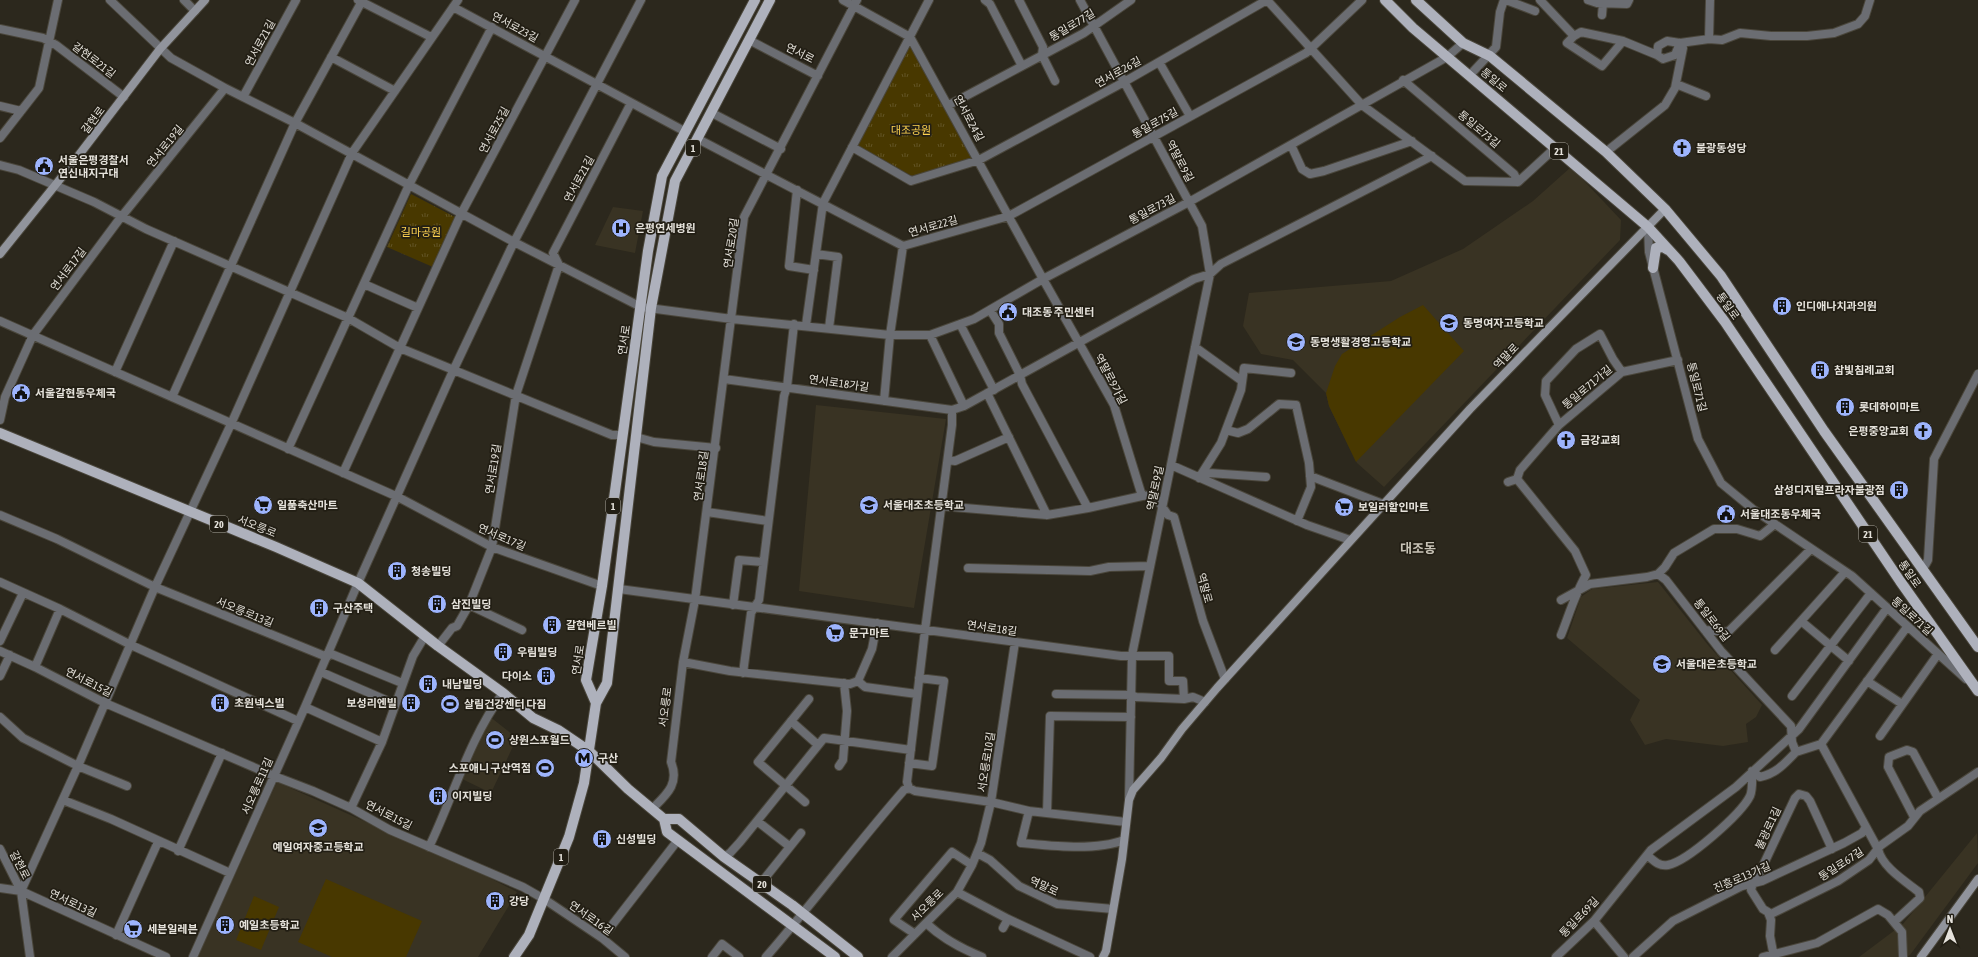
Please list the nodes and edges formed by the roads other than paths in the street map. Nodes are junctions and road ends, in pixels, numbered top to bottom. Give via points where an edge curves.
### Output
1 (58, 0) edge
2 (184, 0) edge
3 (205, 0) edge
4 (296, 0) edge
5 (360, 0) edge
6 (575, 0) edge
7 (755, 0) edge
8 (770, 0) edge
9 (843, 0) edge
10 (929, 0) edge
11 (985, 0) edge
12 (1019, 0) edge
13 (1080, 0) edge
14 (1131, 0) edge
15 (1267, 0) edge
16 (1362, 0) edge
17 (1385, 0) edge
18 (1416, 0) edge
19 (1505, 0) edge
20 (1540, 0) edge
21 (1588, 0) edge
22 (1629, 0) edge
23 (1710, 0) edge
24 (1870, 0) edge
25 (112, 1) edge
26 (640, 1) edge
27 (455, 3) edge
28 (856, 3) edge
29 (1602, 3) junction
30 (195, 11) junction
31 (1535, 11) dead end
32 (1602, 15) dead end
33 (1094, 26) junction
34 (492, 27) junction
35 (0, 29) edge
36 (1574, 36) junction
37 (431, 37) junction
38 (910, 37) junction
39 (1709, 39) junction
40 (749, 40) junction
41 (49, 41) junction
42 (1623, 41) junction
43 (1463, 43) junction
44 (1680, 43) junction
45 (1310, 48) junction
46 (160, 49) junction
47 (1042, 55) junction
48 (1656, 55) junction
49 (545, 56) junction
50 (1490, 56) junction
51 (331, 57) junction
52 (1447, 57) junction
53 (1159, 62) junction
54 (1022, 66) junction
55 (818, 76) junction
56 (1470, 76) junction
57 (1403, 80) junction
58 (1055, 81) dead end
59 (1124, 82) junction
60 (1676, 84) junction
61 (596, 85) junction
62 (225, 88) junction
63 (395, 91) junction
64 (1706, 96) dead end
65 (124, 97) junction
66 (243, 97) junction
67 (631, 104) junction
68 (949, 105) junction
69 (1362, 105) junction
70 (0, 106) edge
71 (21, 111) junction
72 (712, 112) junction
73 (1190, 116) junction
74 (295, 123) junction
75 (686, 132) junction
76 (1154, 136) junction
77 (0, 138) edge
78 (698, 139) junction
79 (1412, 141) junction
80 (1291, 145) junction
81 (852, 147) junction
82 (1555, 148) junction
83 (781, 149) junction
84 (1606, 152) junction
85 (352, 153) junction
86 (1432, 156) junction
87 (979, 160) junction
88 (0, 165) edge
89 (767, 175) junction
90 (1518, 182) junction
91 (409, 185) junction
92 (54, 186) junction
93 (797, 190) junction
94 (1189, 202) junction
95 (823, 203) junction
96 (1665, 209) junction
97 (461, 214) junction
98 (1009, 216) junction
99 (122, 217) junction
100 (1648, 227) junction
101 (174, 241) junction
102 (514, 242) junction
103 (903, 246) junction
104 (1670, 251) junction
105 (0, 254) edge
106 (816, 254) junction
107 (559, 265) junction
108 (232, 266) junction
109 (1653, 268) junction
110 (814, 270) junction
111 (1210, 274) junction
112 (1043, 279) junction
113 (364, 284) junction
114 (289, 291) junction
115 (418, 308) junction
116 (646, 308) junction
117 (990, 310) junction
118 (348, 318) junction
119 (732, 319) junction
120 (0, 321) edge
121 (794, 324) junction
122 (960, 324) junction
123 (806, 325) junction
124 (830, 328) junction
125 (33, 335) junction
126 (890, 335) junction
127 (930, 335) junction
128 (1079, 342) junction
129 (1195, 347) junction
130 (400, 348) junction
131 (1678, 360) junction
132 (453, 371) junction
133 (115, 372) junction
134 (1622, 372) junction
135 (1291, 373) dead end
136 (1978, 374) edge
137 (1020, 375) junction
138 (724, 379) junction
139 (1242, 381) junction
140 (787, 387) junction
141 (991, 392) junction
142 (516, 395) junction
143 (172, 397) junction
144 (884, 401) junction
145 (964, 406) junction
146 (952, 410) junction
147 (0, 420) edge
148 (231, 424) junction
149 (1559, 426) junction
150 (1226, 430) junction
151 (0, 433) edge
152 (622, 435) junction
153 (636, 437) junction
154 (1008, 437) junction
155 (716, 448) junction
156 (288, 449) junction
157 (948, 460) junction
158 (1171, 465) junction
159 (344, 473) junction
160 (1310, 476) junction
161 (1266, 477) dead end
162 (1199, 478) junction
163 (1517, 478) junction
164 (1508, 482) dead end
165 (1142, 496) junction
166 (398, 497) junction
167 (1383, 504) junction
168 (941, 506) junction
169 (1162, 506) junction
170 (1088, 508) junction
171 (191, 512) junction
172 (707, 512) junction
173 (1047, 514) junction
174 (0, 515) edge
175 (1297, 521) junction
176 (768, 522) junction
177 (1775, 524) junction
178 (1350, 540) junction
179 (492, 548) junction
180 (1811, 548) junction
181 (763, 562) junction
182 (1150, 566) junction
183 (968, 568) dead end
184 (1923, 569) junction
185 (1845, 572) junction
186 (1658, 574) junction
187 (0, 582) edge
188 (358, 584) junction
189 (602, 586) junction
190 (155, 587) junction
191 (619, 589) junction
192 (1578, 590) junction
193 (23, 593) junction
194 (1871, 593) junction
195 (696, 600) junction
196 (1561, 600) dead end
197 (469, 605) junction
198 (733, 605) junction
199 (754, 607) junction
200 (1887, 608) junction
201 (60, 609) junction
202 (1801, 621) junction
203 (877, 623) junction
204 (1907, 627) junction
205 (522, 630) dead end
206 (925, 630) junction
207 (1705, 630) junction
208 (1561, 635) dead end
209 (426, 636) junction
210 (0, 641) edge
211 (1976, 641) edge
212 (1015, 642) junction
213 (131, 645) junction
214 (438, 646) junction
215 (1831, 646) junction
216 (1775, 650) dead end
217 (0, 651) edge
218 (1938, 654) junction
219 (10, 655) junction
220 (328, 655) junction
221 (1132, 655) junction
222 (1849, 661) junction
223 (683, 662) junction
224 (35, 667) junction
225 (321, 672) junction
226 (743, 673) junction
227 (0, 676) edge
228 (919, 678) junction
229 (1225, 679) junction
230 (1866, 680) junction
231 (858, 681) junction
232 (402, 683) junction
233 (844, 683) junction
234 (1976, 689) edge
235 (503, 693) junction
236 (917, 694) junction
237 (1056, 694) dead end
238 (1132, 695) junction
239 (1792, 696) dead end
240 (809, 699) dead end
241 (1184, 699) junction
242 (1205, 702) junction
243 (105, 703) junction
244 (596, 703) junction
245 (395, 704) junction
246 (1902, 704) junction
247 (305, 707) junction
248 (0, 717) edge
249 (1131, 717) junction
250 (298, 721) junction
251 (791, 721) junction
252 (1791, 735) junction
253 (1880, 736) dead end
254 (382, 742) junction
255 (845, 742) junction
256 (1821, 744) junction
257 (818, 745) junction
258 (911, 750) junction
259 (589, 751) junction
260 (1796, 752) junction
261 (222, 753) junction
262 (909, 763) junction
263 (78, 766) junction
264 (839, 766) dead end
265 (1752, 771) junction
266 (1978, 772) edge
267 (274, 776) junction
268 (127, 786) dead end
269 (785, 786) junction
270 (909, 788) junction
271 (1938, 798) junction
272 (1129, 799) junction
273 (63, 800) junction
274 (805, 802) dead end
275 (991, 802) junction
276 (351, 808) junction
277 (652, 809) junction
278 (1029, 812) junction
279 (1046, 813) junction
280 (1914, 817) junction
281 (664, 819) junction
282 (757, 821) junction
283 (1126, 822) junction
284 (1866, 827) junction
285 (801, 833) dead end
286 (678, 840) junction
287 (1124, 840) junction
288 (158, 842) junction
289 (789, 846) junction
290 (429, 847) junction
291 (0, 848) edge
292 (1832, 848) junction
293 (1878, 849) junction
294 (178, 851) junction
295 (977, 853) junction
296 (1647, 855) junction
297 (724, 857) junction
298 (972, 865) junction
299 (230, 873) junction
300 (1978, 879) edge
301 (761, 883) junction
302 (1753, 883) junction
303 (0, 888) edge
304 (1975, 888) edge
305 (21, 891) junction
306 (957, 892) junction
307 (544, 899) junction
308 (1113, 909) junction
309 (804, 914) junction
310 (1769, 915) junction
311 (1008, 919) junction
312 (1594, 921) junction
313 (1894, 922) junction
314 (926, 924) junction
315 (794, 926) junction
316 (1003, 928) dead end
317 (915, 934) junction
318 (116, 935) junction
319 (602, 938) junction
320 (1773, 955) edge
321 (30, 957) edge
322 (166, 957) edge
323 (192, 957) edge
324 (514, 957) edge
325 (625, 957) edge
326 (712, 957) edge
327 (739, 957) edge
328 (766, 957) edge
329 (835, 957) edge
330 (858, 957) edge
331 (892, 957) edge
332 (982, 957) edge
333 (1090, 957) edge
334 (1103, 957) edge
335 (1556, 957) edge
336 (1624, 957) edge
337 (1633, 957) edge
338 (1763, 957) edge
339 (1903, 957) edge
340 (1921, 957) edge

1 - 41 street
2 - 30 street
3 - 30 street, 갈현로
4 - 66 street, 연서로21길
5 - 37 street
5 - 51 street
6 - 49 street, 연서로23길
7 - 75 main road, 연서로 / 1
8 - 40 main road, 연서로 / 1
9 - 28 street
10 - 38 street
11 - 54 street via 990,4
12 - 47 street, 통일로77길 via 1043,47
13 - 33 street, 역말로9길
14 - 33 street, 통일로77길
15 - 45 street
15 - 53 street, 연서로26길
16 - 45 street, 통일로75길
17 - 52 main road, 통일로 / 21
18 - 43 main road, 통일로 / 21
19 - 31 street
19 - 50 street via 1500,12 1496,47
20 - 36 street
21 - 29 street
22 - 29 street via 1627,4
23 - 39 street
24 - 39 street via 1865,16 1858,24 1834,34 1740,34 1722,40
25 - 46 street
26 - 61 street
27 - 34 street, 연서로23길
27 - 37 street
28 - 38 street
28 - 55 street
29 - 32 street
30 - 46 street, 갈현로
33 - 47 street, 통일로77길
33 - 59 street, 역말로9길
34 - 49 street, 연서로23길
34 - 91 street
35 - 41 street, 갈현로21길
36 - 42 street via 1582,32
36 - 42 street via 1567,43 1602,66
37 - 63 street
38 - 68 street, 연서로24길
38 - 81 street
39 - 44 street
40 - 55 street, 연서로
40 - 72 main road, 연서로 / 1
41 - 65 street, 갈현로21길
41 - 71 street via 39,88
42 - 48 street
43 - 50 main road, 통일로 / 21
43 - 52 street, 통일로73길
44 - 48 street via 1667,41 1658,46
44 - 48 street via 1672,57 1663,60
44 - 60 street via 1683,48
45 - 69 street
45 - 73 street, 통일로75길 via 1306,53
46 - 62 street via 170,58
46 - 65 street, 갈현로
47 - 54 street, 통일로77길
47 - 58 street, 통일로77길
49 - 61 street, 연서로23길
49 - 97 street, 연서로25길
50 - 56 street
50 - 84 main road, 통일로 / 21
51 - 63 street
51 - 74 street
52 - 56 main road, 통일로 / 21
52 - 57 street, 통일로73길
53 - 59 street, 연서로26길
53 - 73 street
54 - 68 street, 통일로77길
55 - 83 street
56 - 82 main road, 통일로 / 21
57 - 69 street, 통일로73길
57 - 90 street, 통일로73길 via 1514,174
59 - 76 street, 역말로9길
59 - 87 street, 연서로26길
60 - 64 street
60 - 84 street via 1665,104
61 - 67 street, 연서로23길
61 - 102 street
62 - 66 street
62 - 99 street, 연서로19길
63 - 85 street
65 - 92 street, 갈현로
66 - 74 street
67 - 75 street, 연서로23길
67 - 107 street, 연서로21길 via 553,253
68 - 87 street, 연서로24길
69 - 79 street
69 - 80 street, 통일로73길
70 - 71 street
71 - 77 street
72 - 78 main road, 연서로 / 1
72 - 83 street
73 - 76 street, 통일로75길
74 - 85 street
74 - 108 street
75 - 116 main road, 연서로 / 1 via 662,176 648,251
76 - 94 street, 역말로9길
76 - 98 street, 통일로75길
78 - 89 street, 연서로22길
78 - 116 main road, 연서로 / 1 via 675,181
79 - 80 street via 1310,174 1302,169
79 - 86 street
80 - 94 street, 통일로73길
81 - 87 street via 911,181
81 - 95 street
82 - 90 street
82 - 100 main road, 통일로 / 21
83 - 89 street
84 - 96 main road, 통일로 / 21
85 - 91 street
85 - 114 street
86 - 90 street via 1465,181
86 - 111 street via 1221,264
87 - 98 street, 연서로24길
88 - 92 street via 19,170
89 - 93 street, 연서로22길
89 - 119 street, 연서로20길 via 744,217
91 - 97 street
91 - 113 street
92 - 99 street via 94,202
92 - 105 street, 갈현로
93 - 95 street, 연서로22길
93 - 110 street via 789,266
94 - 111 street, 역말로9길 via 1202,226
94 - 112 street, 통일로73길
95 - 103 street, 연서로22길
95 - 106 street
96 - 100 street, 역말로
96 - 184 main road, 통일로 / 21 via 1721,276 1824,431
97 - 102 street
97 - 115 street
98 - 103 street, 연서로22길
98 - 112 street, 연서로24길
99 - 101 street
99 - 125 street, 연서로17길
100 - 104 main road, 통일로 / 21
100 - 109 street, 통일로71길 via 1649,252
100 - 167 street, 역말로 via 1470,408
101 - 108 street
101 - 133 street
102 - 107 street
102 - 132 street
103 - 126 street
104 - 109 main road via 1663,247 1656,248
104 - 234 main road, 통일로 / 21 via 1725,322
106 - 110 street
106 - 124 street via 838,257
107 - 116 street
107 - 142 street, 연서로21길
108 - 114 street
108 - 143 street
109 - 131 street, 통일로71길
110 - 123 street
111 - 128 street via 1194,279
111 - 129 street, 역말로9길
112 - 117 street
112 - 128 street, 역말로9가길
113 - 115 street
113 - 118 street
114 - 118 street
114 - 148 street
115 - 130 street
116 - 119 street
116 - 152 main road, 연서로 / 1
116 - 153 main road, 연서로 / 1
117 - 122 street
117 - 137 street via 999,324 999,333
118 - 130 street
118 - 156 street
119 - 121 street
119 - 138 street, 연서로20길
120 - 125 street, 연서로17길
121 - 123 street
121 - 140 street
122 - 127 street
122 - 141 street
123 - 124 street
124 - 126 street
125 - 133 street, 연서로17길
125 - 147 street via 5,397
126 - 127 street
126 - 144 street
127 - 145 street
128 - 137 street
128 - 165 street, 역말로9가길 via 1114,405
129 - 139 street
129 - 158 street, 역말로9길
130 - 132 street
130 - 159 street
131 - 134 street, 통일로71가길
131 - 177 street, 통일로71길 via 1698,439 1721,483
132 - 142 street
132 - 166 street
133 - 143 street, 연서로17길
134 - 149 street, 통일로71가길
134 - 149 street, 통일로71가길 via 1612,359 1600,334 1576,349 1546,381 1545,395
135 - 139 street via 1244,368
136 - 184 street, 통일로 via 1934,459 1928,560
137 - 141 street
137 - 170 street via 1022,384
138 - 140 street, 연서로18가길
138 - 155 street, 연서로18길
139 - 150 street via 1242,390
140 - 144 street, 연서로18가길
140 - 176 street
141 - 145 street
141 - 154 street
142 - 152 street via 612,436
142 - 179 street, 연서로19길
143 - 148 street, 연서로17길
144 - 146 street, 연서로18가길
145 - 146 street, 연서로18가길
146 - 157 street
148 - 156 street, 연서로17길
148 - 171 street
149 - 163 street, 통일로71가길 via 1520,470
150 - 160 street via 1238,433 1248,429 1279,404 1296,405
150 - 162 street via 1221,444
151 - 171 main road, 서오릉로 / 20
152 - 189 main road, 연서로 / 1
153 - 155 street via 654,442
153 - 191 main road, 연서로 / 1
154 - 157 street via 955,461
154 - 173 street
155 - 172 street, 연서로18길
156 - 159 street, 연서로17길
157 - 168 street
158 - 162 street
158 - 169 street, 역말로9길
159 - 166 street, 연서로17길
160 - 167 street
160 - 175 street via 1310,487
161 - 162 street via 1209,473
162 - 175 street
163 - 164 street
163 - 192 street via 1575,551 1586,575
165 - 169 street via 1154,495
165 - 170 street
166 - 179 street, 연서로17길
166 - 188 street, 서오릉로11길
167 - 178 street, 역말로
168 - 173 street
168 - 206 street
169 - 182 street, 역말로9길
169 - 229 street, 역말로 via 1168,515 1174,517 1202,621
170 - 173 street
171 - 188 main road, 서오릉로 / 20
171 - 190 street
172 - 176 street
172 - 195 street, 연서로18길
174 - 190 street, 서오릉로13길
175 - 178 street
176 - 181 street
177 - 180 street, 통일로71길
177 - 186 street via 1760,536 1737,529 1714,529 1674,553
178 - 229 street, 역말로
179 - 189 street, 연서로17길
179 - 197 street, 연서로19길
180 - 185 street, 통일로71길
180 - 207 street via 1728,632
181 - 198 street via 740,560
181 - 199 street via 759,600
182 - 183 street via 1109,567 1090,571
182 - 221 street, 역말로9길
184 - 211 main road, 통일로 / 21
185 - 194 street, 통일로71길
185 - 202 street
186 - 192 street via 1590,584
186 - 207 street, 통일로69길 via 1666,580
187 - 193 street
188 - 209 main road, 서오릉로 / 20
188 - 220 street, 서오릉로11길
189 - 244 main road, 연서로 / 1 via 586,680
190 - 213 street
190 - 220 street, 서오릉로13길
191 - 195 street, 연서로18길
191 - 244 main road, 연서로 / 1 via 607,683
192 - 196 street
192 - 208 street
193 - 201 street
193 - 210 street
194 - 200 street, 통일로71길
194 - 215 street
195 - 198 street, 연서로18길
195 - 223 street, 서오릉로
197 - 205 street
197 - 214 street, 연서로19길 via 457,626 452,628
198 - 199 street, 연서로18길
199 - 203 street, 연서로18길
199 - 226 street
200 - 204 street, 통일로71길
200 - 222 street, 통일로69길
201 - 213 street
201 - 224 street
202 - 215 street
202 - 216 street
203 - 206 street, 연서로18길
203 - 231 street via 872,649
204 - 218 street, 통일로71길
204 - 230 street
206 - 212 street, 연서로18길
206 - 228 street
207 - 252 street, 통일로69길 via 1791,726
209 - 214 main road, 서오릉로 / 20
209 - 232 street via 413,656
212 - 221 street, 연서로18길 via 1120,656
212 - 275 street, 서오릉로10길
213 - 243 street
213 - 250 street
214 - 235 main road, 서오릉로 / 20
215 - 222 street
215 - 239 street
217 - 219 street, 연서로15길
218 - 234 street, 통일로71길
218 - 246 street
219 - 224 street, 연서로15길
219 - 227 street
220 - 225 street, 서오릉로11길
220 - 232 street, 서오릉로13길
221 - 238 street, 역말로9길
221 - 241 street, 연서로18길 via 1169,656 1169,681 1183,681
222 - 252 street, 통일로69길 via 1799,729
223 - 226 street
223 - 277 street, 서오릉로 via 671,762 674,770 672,790
224 - 243 street, 연서로15길
225 - 245 street
225 - 247 street, 서오릉로11길
226 - 233 street
228 - 236 street
228 - 262 street via 944,680 932,766
229 - 242 street, 역말로
230 - 246 street
230 - 256 street
231 - 233 street
231 - 236 street via 865,687
232 - 245 street
233 - 255 street via 848,711
235 - 259 main road, 서오릉로 / 20 via 533,718 558,730
235 - 290 street via 488,713 460,770 448,807
236 - 258 street
237 - 238 street
238 - 241 street
238 - 249 street, 역말로9길
240 - 251 street
241 - 242 street via 1193,697
242 - 272 street, 역말로 via 1132,790
243 - 261 street, 연서로15길
243 - 263 street
244 - 259 main road, 연서로 / 1
245 - 254 street
246 - 253 street
247 - 250 street, 서오릉로11길
247 - 254 street
248 - 263 street via 23,738
249 - 272 street, 역말로9길
249 - 279 street via 1050,716
250 - 267 street, 서오릉로11길
251 - 257 street
251 - 269 street via 758,762
252 - 260 street, 통일로69길
252 - 265 street, 통일로69길
254 - 276 street
255 - 257 street via 824,738
255 - 258 street
255 - 264 street via 843,760
256 - 260 street
256 - 284 street
257 - 269 street
258 - 262 street
259 - 277 main road, 서오릉로 / 20
259 - 307 main road, 연서로 / 1 via 584,783 569,837
260 - 265 street via 1788,762 1770,775 1760,777
261 - 267 street, 연서로15길
261 - 294 street
262 - 270 street
263 - 268 street
263 - 273 street
265 - 296 street, 통일로69길 via 1736,787
265 - 296 street via 1750,795 1718,832 1690,853 1668,865 1658,864
266 - 271 street, 통일로67길
267 - 276 street, 연서로15길
267 - 299 street, 서오릉로11길
269 - 274 street
269 - 282 street
270 - 275 street, 서오릉로10길
270 - 309 street via 904,790 877,821
271 - 280 street, 통일로67길
271 - 280 street via 1913,752 1907,750 1889,757 1888,767
272 - 283 street, 역말로
273 - 288 street via 111,819
273 - 305 street
275 - 278 street
275 - 295 street, 서오릉로
276 - 290 street, 연서로15길 via 390,830
277 - 281 main road, 서오릉로 / 20
278 - 279 street
278 - 287 street via 1021,843 1056,846 1114,844
279 - 283 street
280 - 293 street, 통일로67길 via 1908,826
281 - 286 main road, 서오릉로 / 20 via 668,832
281 - 297 main road, 20 via 679,819
282 - 289 street
282 - 297 street
283 - 287 street, 역말로
284 - 292 street, 진흥로13가길 via 1862,833
284 - 293 street
285 - 289 street
286 - 315 main road, 서오릉로 / 20
286 - 319 street
287 - 308 street, 역말로
288 - 294 street
288 - 318 street
289 - 301 street
290 - 307 street, 연서로15길 via 524,887
291 - 305 street, 갈현로
292 - 302 street, 진흥로13가길
292 - 302 street, 불광로1길 via 1810,801 1806,796 1799,794
293 - 310 street, 통일로67길 via 1869,860 1838,881
293 - 313 street via 1879,856 1919,892 1920,898
294 - 299 street
295 - 298 street, 서오릉로
295 - 308 street, 역말로 via 990,860 1019,886 1056,904
296 - 312 street, 통일로69길
297 - 301 main road, 20
298 - 306 street, 서오릉로
298 - 317 street, 서오릉로 via 952,852 894,920
299 - 323 street, 서오릉로11길
300 - 304 street
301 - 309 main road, 20
302 - 310 street via 1751,890
302 - 337 street, 진흥로13가길 via 1742,886 1673,921
303 - 305 street, 연서로13길
304 - 340 street
305 - 318 street, 연서로13길
305 - 321 street
306 - 311 street
306 - 314 street, 서오릉로
307 - 319 street, 연서로16길
307 - 324 main road, 연서로 / 1 via 529,935
308 - 334 street, 역말로
309 - 315 street
309 - 330 main road, 20
310 - 320 street
311 - 316 street
311 - 333 street
312 - 335 street, 통일로69길
312 - 336 street
313 - 320 street via 1878,909 1817,943
313 - 339 street via 1902,932
314 - 317 street, 서오릉로
314 - 332 street via 967,952
315 - 328 street
315 - 329 main road, 서오릉로 / 20
317 - 331 street, 서오릉로
318 - 322 street, 연서로13길
319 - 325 street, 연서로16길
320 - 338 street
326 - 327 street via 722,944

